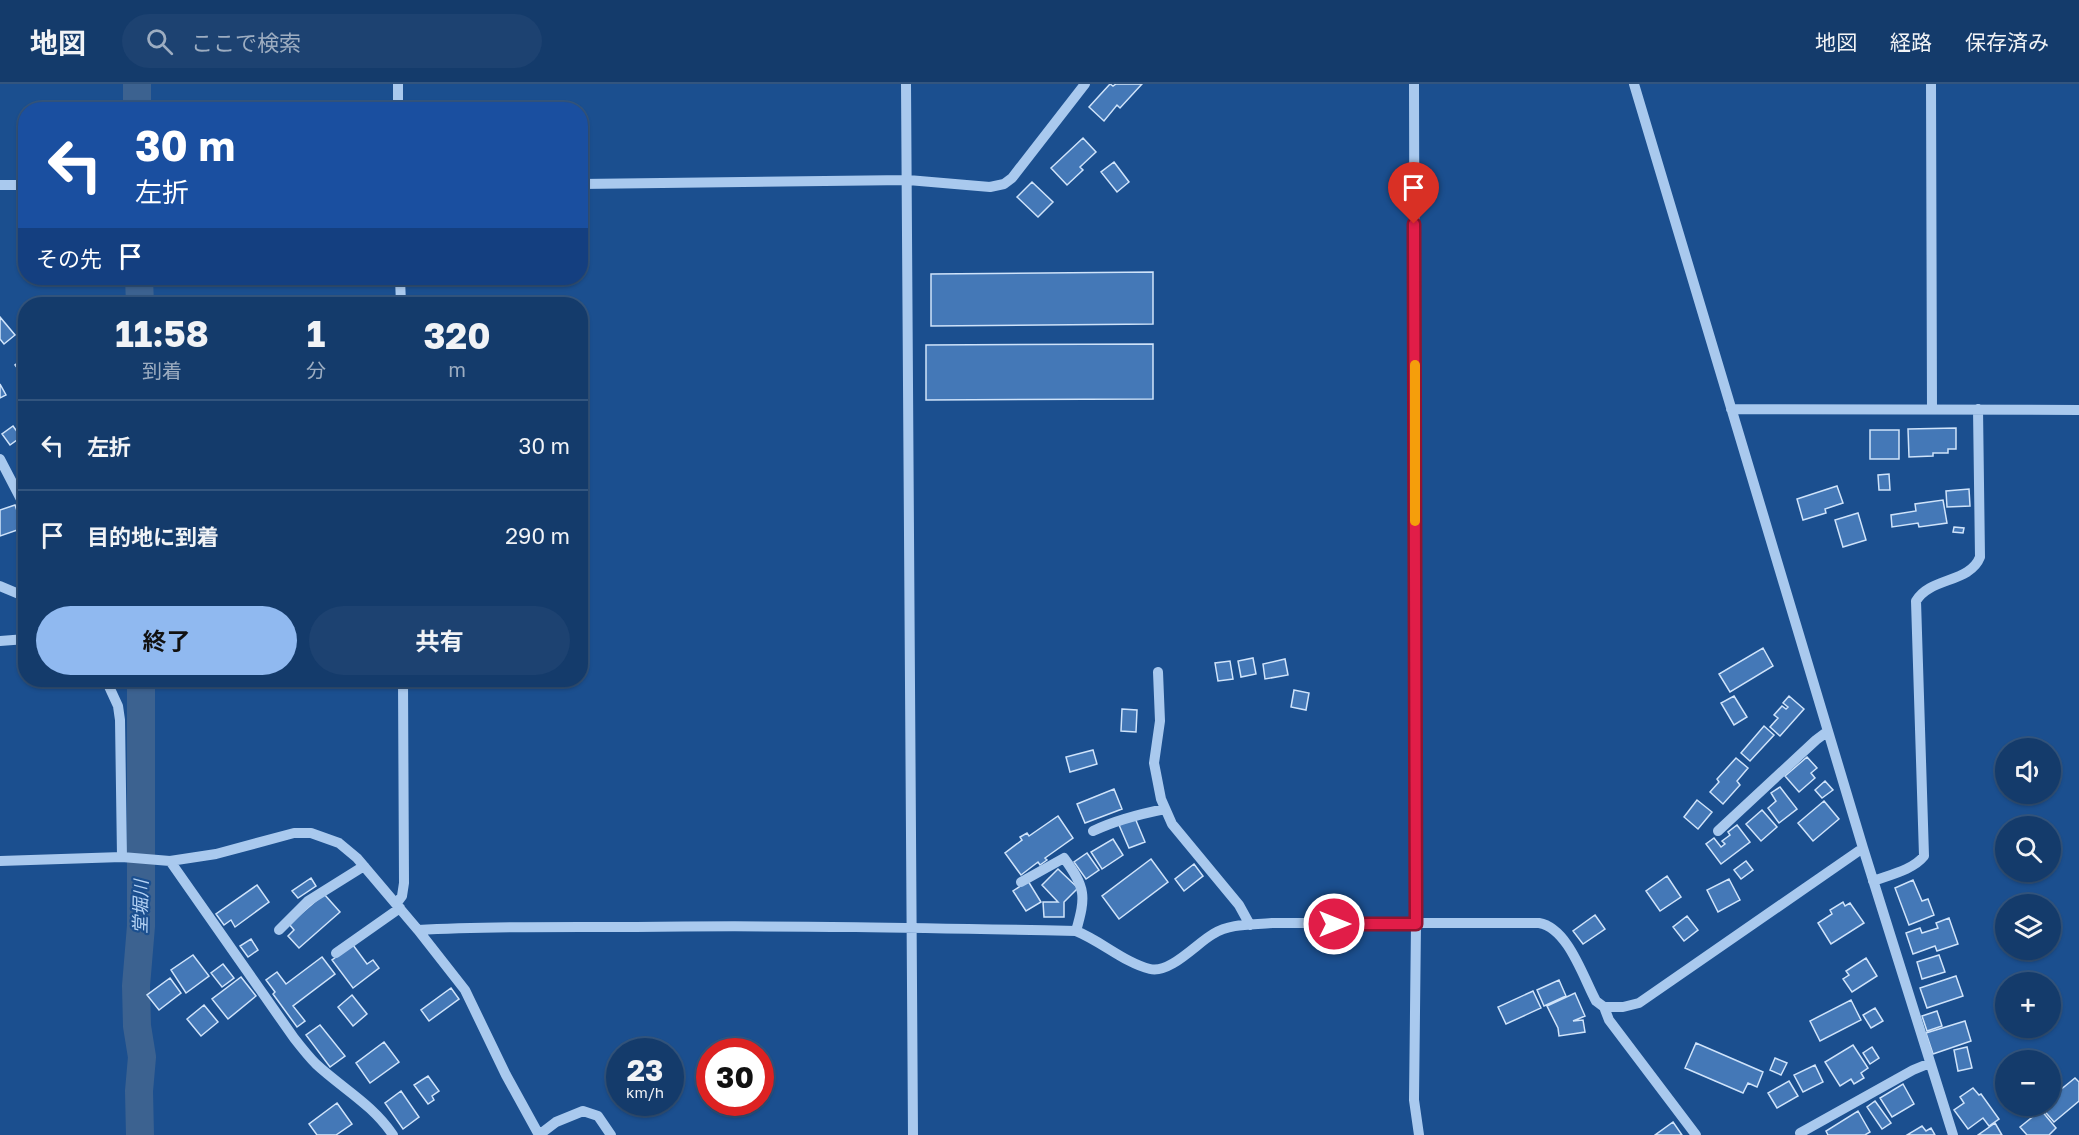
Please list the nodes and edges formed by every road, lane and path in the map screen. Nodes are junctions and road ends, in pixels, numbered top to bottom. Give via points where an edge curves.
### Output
1 (398, 84) edge
2 (906, 84) edge
3 (1085, 84) edge
4 (1414, 84) edge
5 (1634, 84) edge
6 (1931, 84) edge
7 (398, 102) edge
8 (908, 180) junction
9 (588, 184) edge
10 (0, 185) edge
11 (18, 185) edge
12 (1731, 409) junction
13 (1932, 409) junction
14 (1978, 409) junction
15 (2079, 410) edge
16 (0, 459) edge
17 (18, 494) edge
18 (0, 586) edge
19 (18, 594) edge
20 (18, 640) edge
21 (0, 641) edge
22 (1158, 672) dead end
23 (109, 687) edge
24 (403, 687) edge
25 (1828, 731) junction
26 (1165, 809) junction
27 (1093, 831) dead end
28 (1718, 831) dead end
29 (1863, 848) junction
30 (122, 858) junction
31 (0, 861) edge
32 (170, 861) junction
33 (364, 866) junction
34 (1873, 881) junction
35 (1021, 882) dead end
36 (398, 906) junction
37 (1416, 924) junction
38 (1250, 925) junction
39 (911, 927) junction
40 (279, 930) dead end
41 (418, 930) junction
42 (1076, 931) junction
43 (336, 953) dead end
44 (1604, 1007) junction
45 (1930, 1063) junction
46 (1800, 1133) dead end
47 (393, 1135) edge
48 (539, 1135) edge
49 (611, 1135) edge
50 (913, 1135) edge
51 (1419, 1135) edge
52 (1696, 1135) edge
53 (1953, 1135) edge

1 - 7 street
2 - 8 street
3 - 8 street via 1004,184 990,187
4 - 37 street
5 - 12 street
6 - 13 street
8 - 9 street
8 - 39 street
10 - 11 street
12 - 13 street
12 - 25 street
13 - 14 street
14 - 15 street
14 - 34 street via 1980,557 1971,570 1930,587 1916,600 1924,856 1908,868
16 - 17 street
18 - 19 street
20 - 21 street
22 - 26 street via 1160,721 1154,763
23 - 30 street via 120,720
24 - 36 street via 404,883
25 - 28 street
25 - 29 street
26 - 27 street
26 - 38 street via 1172,824 1239,905
29 - 34 street
29 - 44 street via 1640,1003
30 - 31 street
30 - 32 street
32 - 33 street via 216,854 294,833 311,833 339,843
32 - 47 street via 294,1038 318,1065 366,1103
33 - 36 street
33 - 40 street via 308,902
34 - 45 street
35 - 42 street via 1064,858 1084,897
36 - 41 street
36 - 43 street
37 - 38 street
37 - 44 street via 1547,924 1565,940 1596,1000
37 - 51 street via 1414,1100
38 - 42 street via 1218,931 1180,959 1151,970
39 - 41 street
39 - 42 street
39 - 50 street
41 - 48 street via 469,998
44 - 52 street via 1609,1020
45 - 46 street
45 - 53 street
48 - 49 street via 556,1122 583,1111 598,1116

